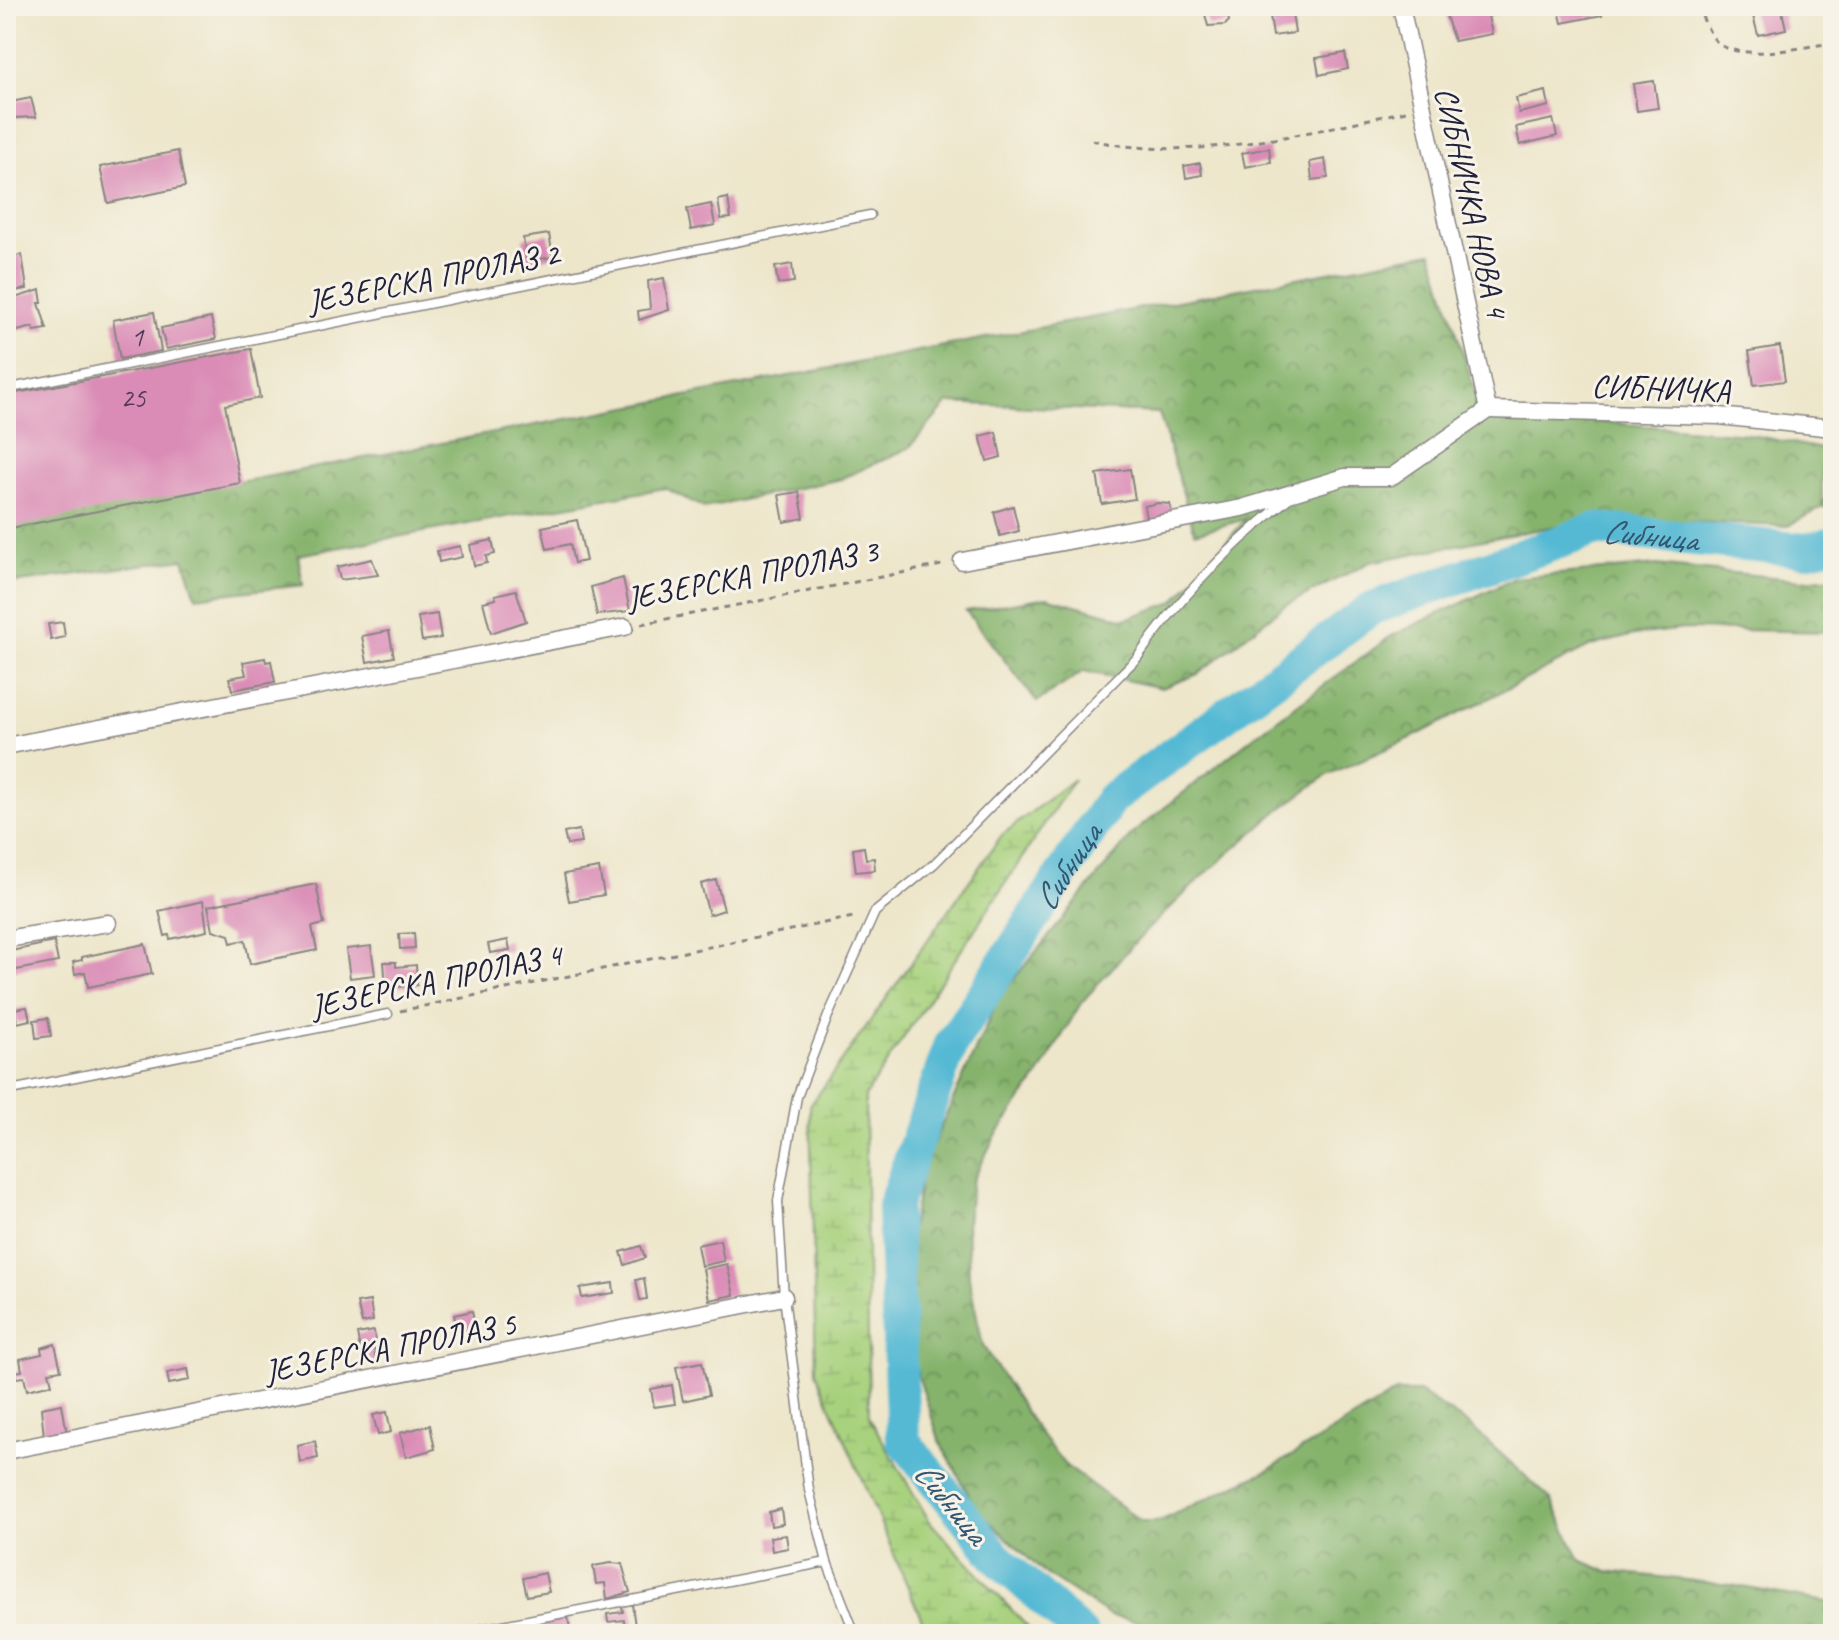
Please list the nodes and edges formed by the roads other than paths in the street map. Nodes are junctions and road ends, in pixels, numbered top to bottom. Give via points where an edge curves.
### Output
1 (1401, 6) edge
2 (870, 215) dead end
3 (6, 389) edge
4 (1488, 410) junction
5 (1833, 428) edge
6 (1292, 496) junction
7 (962, 561) road end
8 (625, 627) road end
9 (6, 746) edge
10 (108, 923) dead end
11 (6, 939) edge
12 (388, 1014) road end
13 (6, 1091) edge
14 (784, 1297) junction
15 (6, 1451) edge
16 (827, 1562) junction
17 (456, 1634) edge
18 (855, 1634) edge

1 - 4 street, СИБНИЧКА НОВА 4
2 - 3 lane, ЈЕЗЕРСКА ПРОЛАЗ 2
4 - 5 street, СИБНИЧКА via 1719,416
4 - 6 street via 1391,477 1345,477
6 - 7 street
6 - 14 lane via 1249,530 1164,619 1137,658 934,864 875,912 797,1097 778,1201
8 - 9 street, ЈЕЗЕРСКА ПРОЛАЗ 3
10 - 11 street
12 - 13 lane, ЈЕЗЕРСКА ПРОЛАЗ 4
14 - 15 street, ЈЕЗЕРСКА ПРОЛАЗ 5
14 - 16 lane via 809,1490
16 - 17 lane
16 - 18 lane

